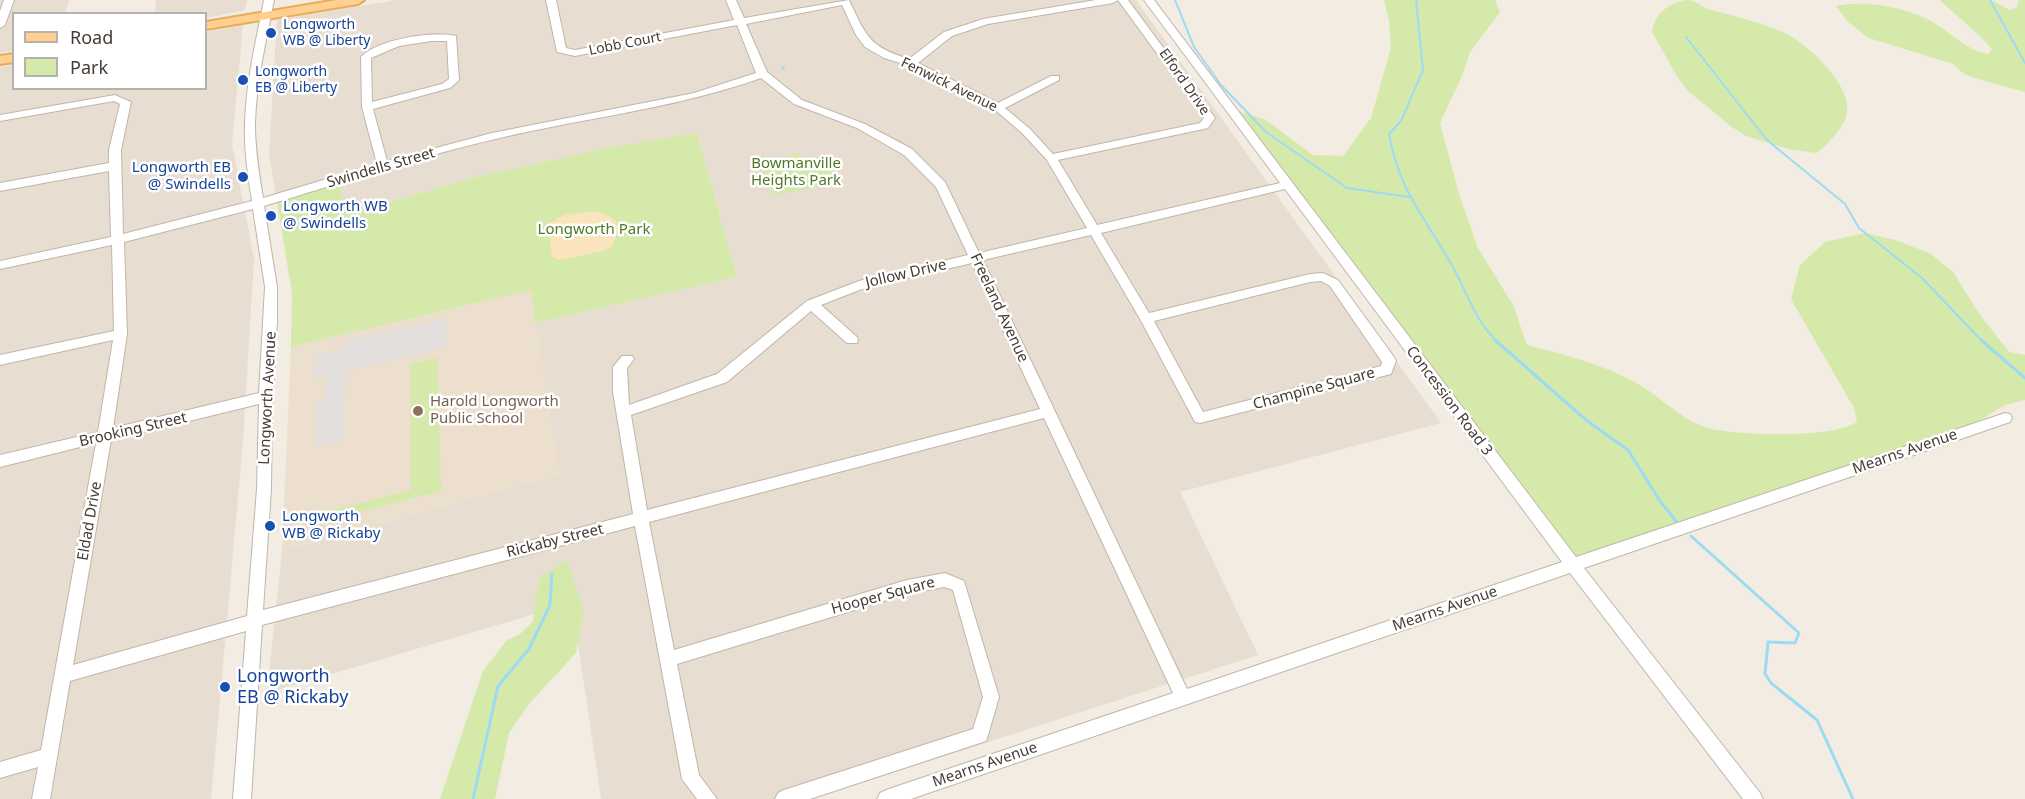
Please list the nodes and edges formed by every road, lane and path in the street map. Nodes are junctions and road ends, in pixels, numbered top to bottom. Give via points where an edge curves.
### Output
1 (9, 0) edge
2 (269, 0) edge
3 (358, 0) edge
4 (551, 0) edge
5 (731, 0) edge
6 (1113, 0) edge
7 (1124, 0) edge
8 (1149, 0) edge
9 (844, 1) edge
10 (267, 15) junction
11 (738, 22) junction
12 (0, 25) edge
13 (207, 26) edge
14 (911, 63) junction
15 (762, 74) junction
16 (1055, 78) dead end
17 (367, 107) junction
18 (998, 107) junction
19 (0, 118) edge
20 (1051, 158) junction
21 (114, 166) junction
22 (384, 167) junction
23 (1288, 184) junction
24 (0, 187) edge
25 (258, 203) junction
26 (1093, 231) junction
27 (117, 241) junction
28 (976, 259) junction
29 (0, 265) edge
30 (811, 304) junction
31 (1146, 318) junction
32 (122, 334) junction
33 (852, 340) dead end
34 (627, 359) dead end
35 (0, 360) edge
36 (266, 398) junction
37 (623, 412) junction
38 (1048, 412) junction
39 (2005, 418) dead end
40 (104, 437) junction
41 (0, 461) edge
42 (641, 520) junction
43 (1574, 566) junction
44 (255, 619) junction
45 (668, 659) junction
46 (64, 675) junction
47 (1183, 697) junction
48 (48, 756) junction
49 (0, 770) edge
50 (40, 799) edge
51 (242, 799) edge
52 (708, 799) edge
53 (784, 799) edge
54 (886, 799) edge
55 (1754, 799) edge

1 - 12 street
2 - 10 street, Longworth Avenue
3 - 10 main road
4 - 11 street, Lobb Court via 561,50 575,53
5 - 11 street, Freeland Avenue
6 - 14 street via 986,21 948,34
7 - 20 street, Elford Drive via 1210,118 1204,126
8 - 23 street, Concession Road 3
9 - 11 street
9 - 14 street, Fenwick Avenue via 869,45
10 - 13 main road
10 - 25 street, Longworth Avenue via 250,123
11 - 15 street, Freeland Avenue
14 - 18 street, Fenwick Avenue
15 - 22 street, Swindells Street via 683,100 508,132
15 - 28 street, Freeland Avenue via 798,102 861,126 908,152 941,185
16 - 18 street
17 - 17 street via 366,57 379,47 452,38 454,80 446,86
17 - 22 street
18 - 20 street, Fenwick Avenue
19 - 21 street, Eldad Drive via 115,98 126,102
20 - 26 street, Fenwick Avenue
21 - 24 street
21 - 27 street, Eldad Drive
22 - 25 street, Swindells Street
23 - 26 street, Jollow Drive
23 - 43 street, Concession Road 3
25 - 27 street, Swindells Street
25 - 36 street, Longworth Avenue via 271,287
26 - 28 street, Jollow Drive
26 - 31 street, Champine Square
27 - 29 street, Swindells Street
27 - 32 street, Eldad Drive
28 - 30 street, Jollow Drive via 859,285
28 - 38 street, Freeland Avenue
30 - 33 street
30 - 37 street, Jollow Drive via 722,378
31 - 31 street, Champine Square via 1200,418 1386,370 1389,361 1334,284 1323,277
32 - 35 street
32 - 40 street, Eldad Drive
34 - 37 street via 620,367
36 - 40 street, Brooking Street
36 - 44 street, Longworth Avenue
37 - 42 street
38 - 42 street, Rickaby Street
38 - 47 street, Freeland Avenue
39 - 43 street, Mearns Avenue
40 - 41 street, Brooking Street
40 - 46 street, Eldad Drive
42 - 44 street, Rickaby Street
42 - 45 street
43 - 47 street, Mearns Avenue
43 - 55 street, Concession Road 3
44 - 46 street, Rickaby Street via 225,631
44 - 51 street, Longworth Avenue
45 - 52 street via 691,779
45 - 53 street, Hooper Square via 908,587 945,579 959,586 991,697 980,735
46 - 48 street, Eldad Drive
47 - 54 street, Mearns Avenue
48 - 49 street
48 - 50 street, Eldad Drive

